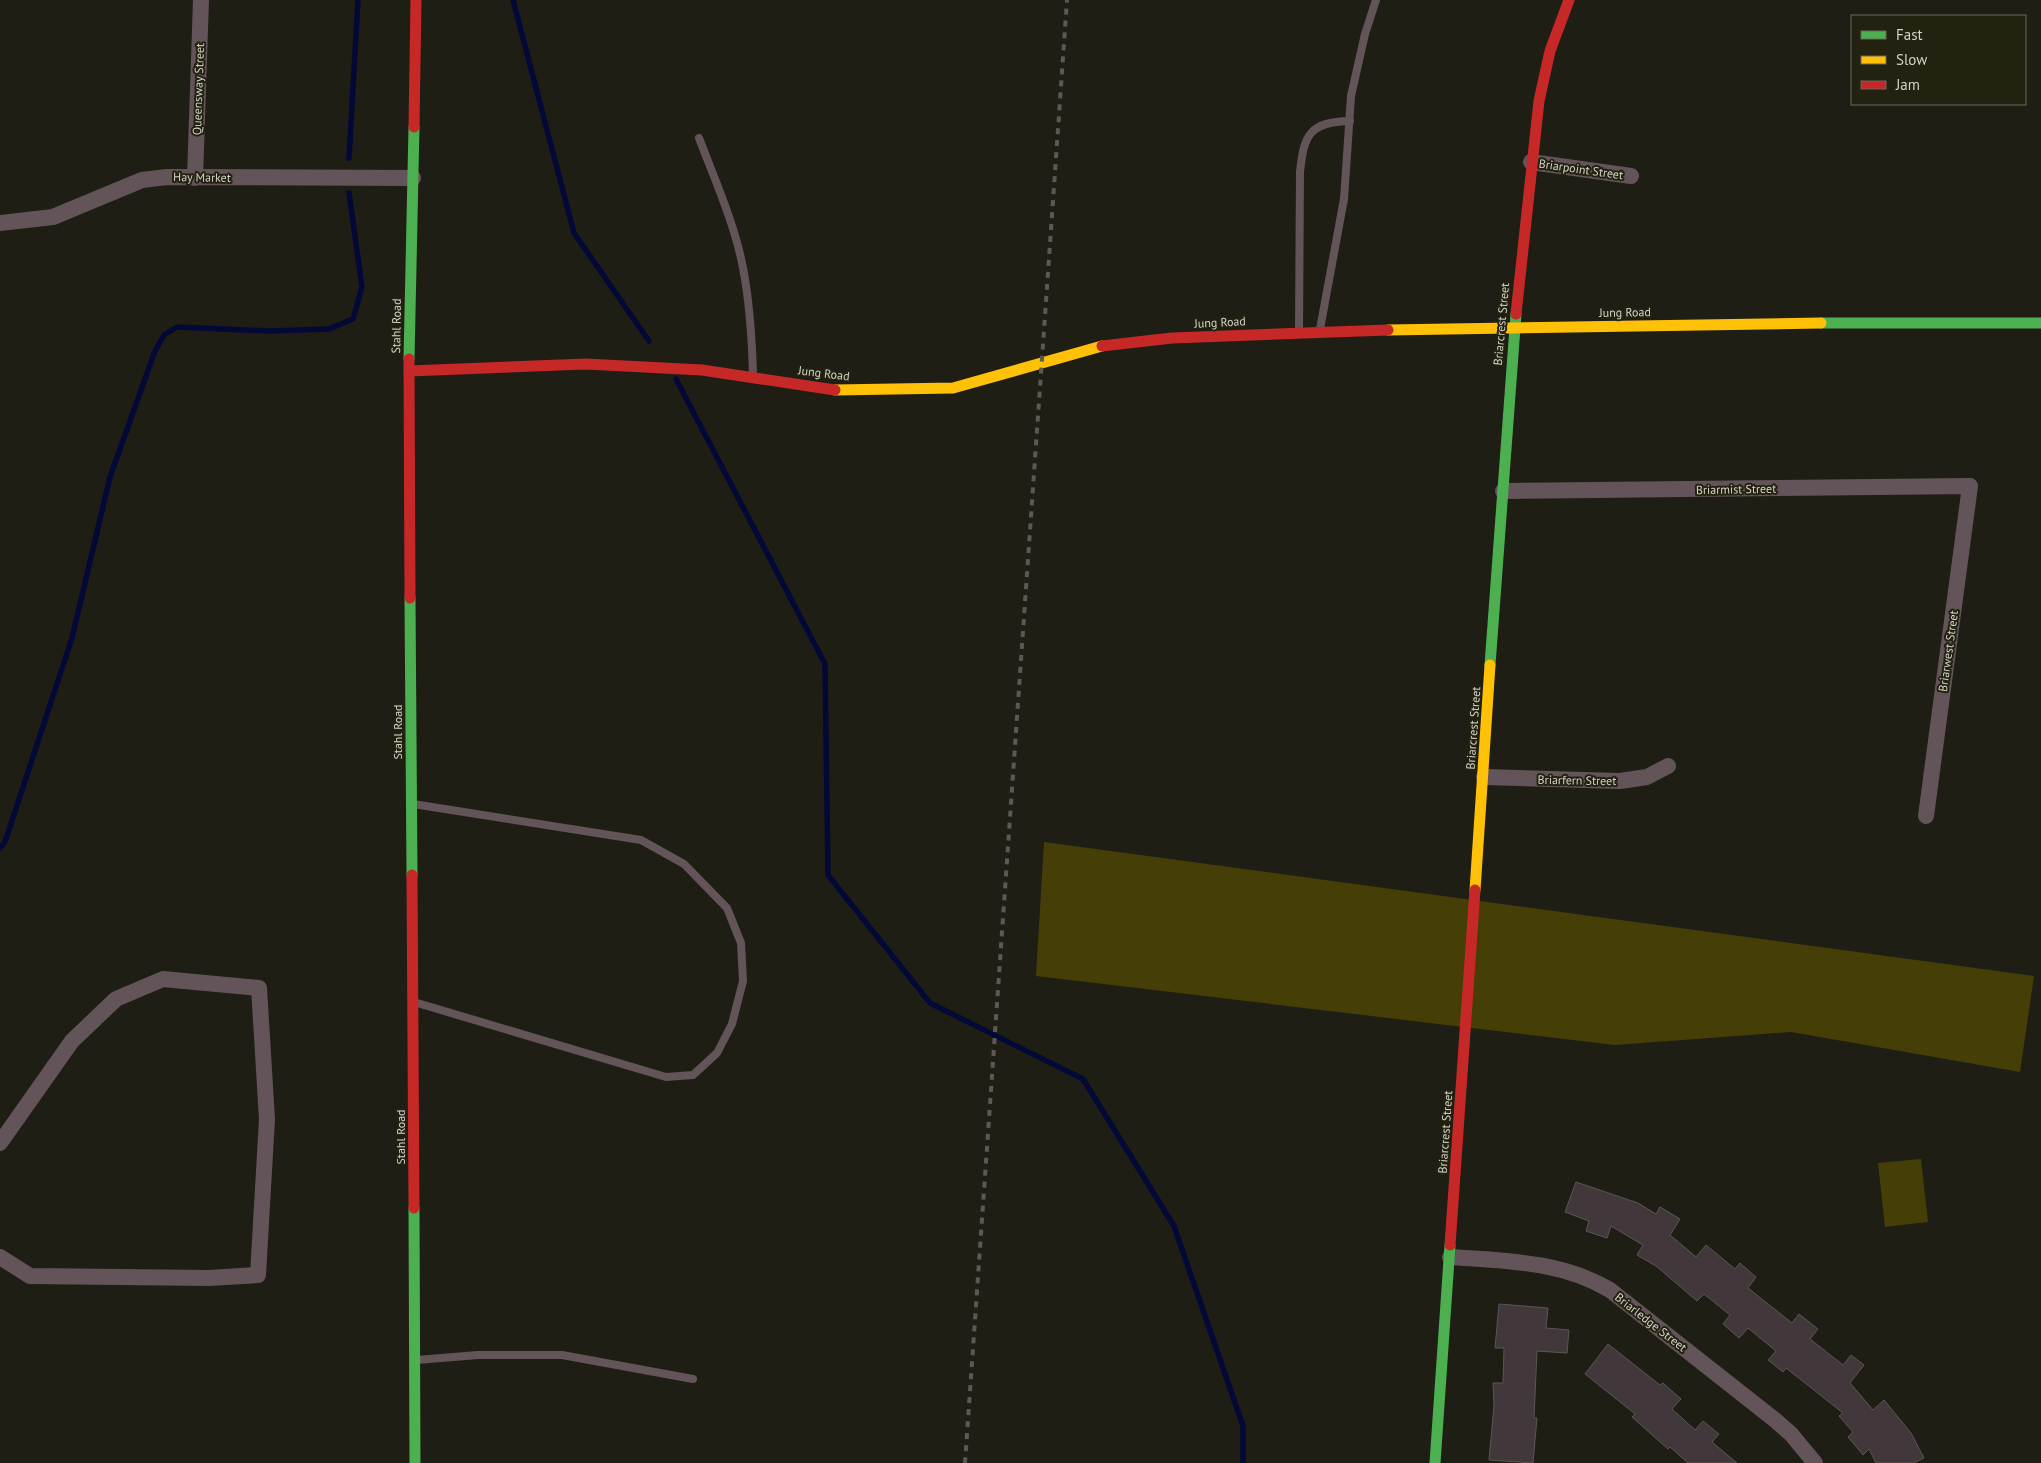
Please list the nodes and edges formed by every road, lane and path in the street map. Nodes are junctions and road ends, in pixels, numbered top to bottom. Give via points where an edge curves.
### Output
1 (202, 0) edge
2 (416, 0) edge
3 (1376, 0) edge
4 (1569, 0) edge
5 (1350, 121) junction
6 (699, 138) dead end
7 (1531, 162) junction
8 (1631, 176) dead end
9 (195, 178) junction
10 (413, 178) junction
11 (0, 223) edge
12 (2041, 323) edge
13 (1514, 328) junction
14 (1320, 331) junction
15 (1299, 332) junction
16 (409, 371) junction
17 (753, 377) junction
18 (1970, 486) joint
19 (1503, 491) junction
20 (1668, 766) dead end
21 (1484, 778) junction
22 (412, 803) junction
23 (1926, 816) dead end
24 (413, 1002) junction
25 (0, 1144) edge
26 (0, 1258) edge
27 (1450, 1258) junction
28 (415, 1360) junction
29 (693, 1379) dead end
30 (415, 1463) edge
31 (1436, 1463) edge
32 (1815, 1463) edge

1 - 9 street, Queensway Street
2 - 10 street, Stahl Road
3 - 5 lane via 1353,87
4 - 7 street, Briarcrest Street via 1550,51
5 - 14 lane via 1344,199
5 - 15 lane via 1330,122 1312,131 1303,149
6 - 17 lane via 743,267 751,324
7 - 8 street, Briarpoint Street
7 - 13 street, Briarcrest Street
9 - 10 street, Hay Market
9 - 11 street, Hay Market via 142,180 53,218
10 - 16 street, Stahl Road
12 - 13 street, Jung Road
13 - 14 street, Jung Road
13 - 19 street, Briarcrest Street
14 - 15 street, Jung Road
15 - 17 street, Jung Road via 1135,341 1097,347 953,388 841,391
16 - 17 street, Jung Road via 586,364 674,368
16 - 22 street, Stahl Road
18 - 19 street, Briarmist Street
18 - 23 street, Briarwest Street
19 - 21 street, Briarcrest Street
20 - 21 street, Briarfern Street via 1647,777 1620,781
21 - 27 street, Briarcrest Street
22 - 24 street, Stahl Road
22 - 24 lane via 641,840 684,864 726,908 741,943 742,981 732,1024 717,1053 693,1075 666,1077
24 - 28 street, Stahl Road
25 - 26 street via 72,1040 116,999 163,979 258,988 267,1119 258,1275 209,1278 30,1276
27 - 31 street, Briarcrest Street
27 - 32 street, Briarledge Street via 1522,1262 1559,1268 1594,1281 1610,1290 1775,1420
28 - 29 lane via 478,1355 562,1355
28 - 30 street, Stahl Road

